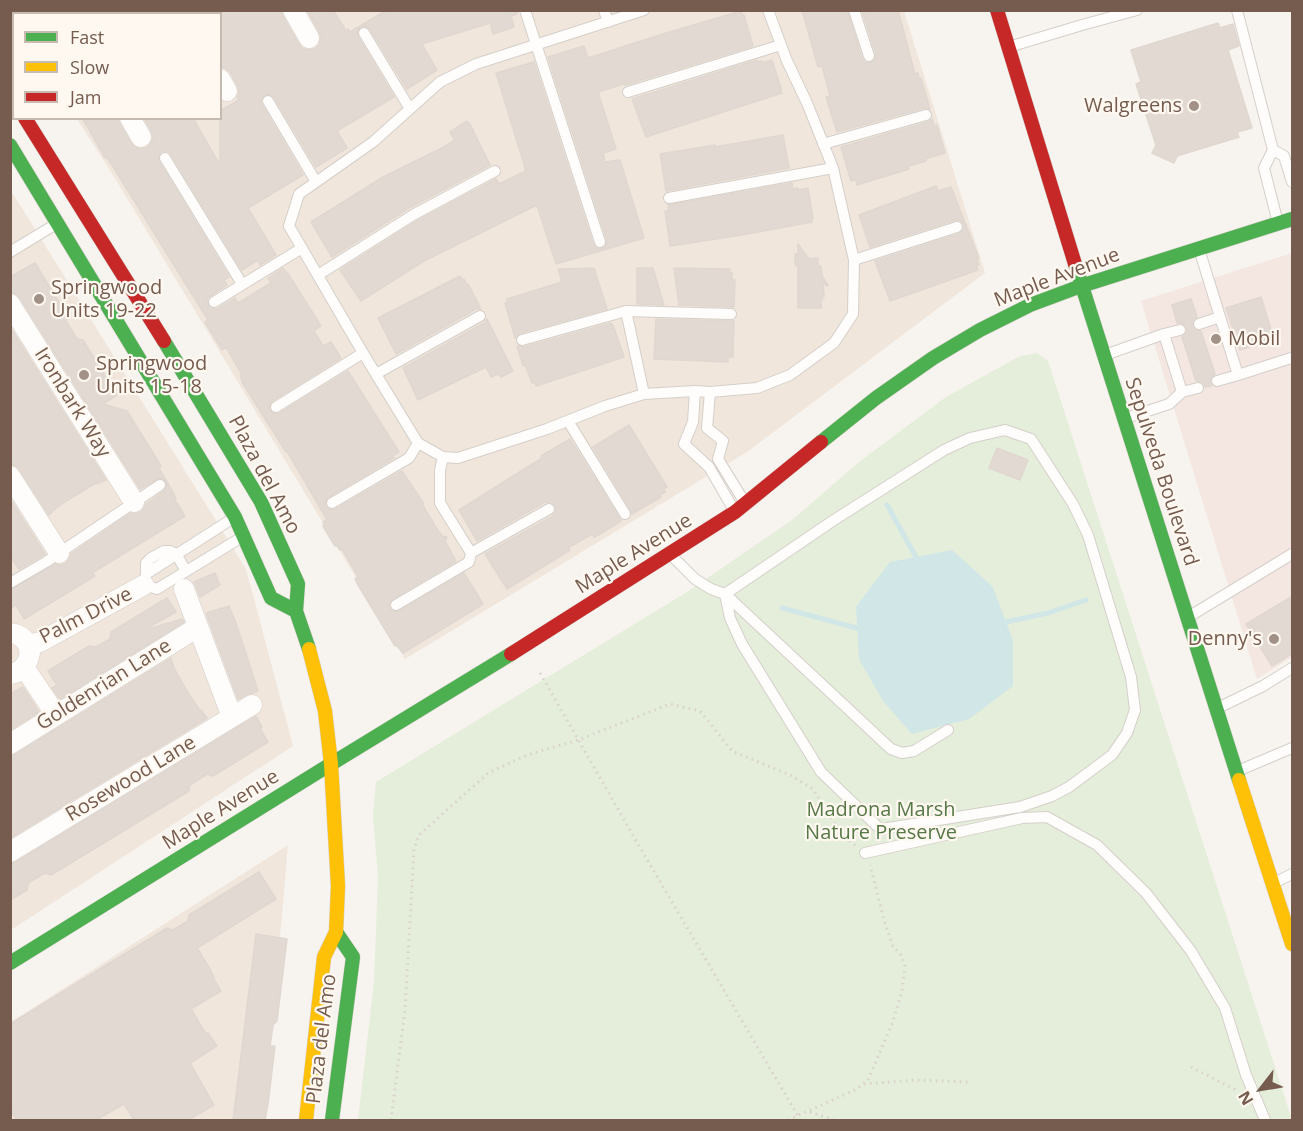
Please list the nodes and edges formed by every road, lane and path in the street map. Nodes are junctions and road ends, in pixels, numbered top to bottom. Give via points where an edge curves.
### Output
1 (293, 10) edge
2 (525, 10) edge
3 (604, 10) edge
4 (644, 10) edge
5 (768, 10) edge
6 (854, 10) edge
7 (997, 10) edge
8 (1137, 10) edge
9 (1237, 10) edge
10 (608, 22) junction
11 (364, 33) dead end
12 (309, 38) dead end
13 (536, 45) junction
14 (781, 45) junction
15 (1009, 47) junction
16 (869, 56) dead end
17 (628, 92) dead end
18 (268, 101) dead end
19 (410, 109) junction
20 (926, 115) dead end
21 (26, 120) edge
22 (131, 120) edge
23 (141, 137) dead end
24 (823, 144) junction
25 (10, 145) edge
26 (1273, 150) junction
27 (165, 158) dead end
28 (15, 163) edge
29 (833, 168) junction
30 (495, 171) dead end
31 (316, 182) junction
32 (1293, 182) edge
33 (669, 198) dead end
34 (82, 209) junction
35 (1293, 219) edge
36 (59, 222) junction
37 (1278, 224) junction
38 (957, 227) dead end
39 (600, 242) dead end
40 (302, 248) junction
41 (1199, 249) junction
42 (10, 252) edge
43 (854, 260) junction
44 (318, 275) junction
45 (242, 284) junction
46 (1081, 286) junction
47 (214, 302) dead end
48 (10, 304) edge
49 (626, 311) junction
50 (731, 315) dead end
51 (480, 316) dead end
52 (1220, 317) junction
53 (1199, 324) dead end
54 (1180, 330) dead end
55 (1164, 334) junction
56 (522, 340) dead end
57 (363, 354) junction
58 (1103, 356) junction
59 (1291, 358) edge
60 (376, 374) junction
61 (1238, 375) junction
62 (1217, 381) dead end
63 (1198, 387) dead end
64 (695, 391) junction
65 (710, 392) junction
66 (1182, 392) junction
67 (644, 394) junction
68 (276, 406) dead end
69 (1124, 419) junction
70 (568, 421) junction
71 (418, 443) junction
72 (443, 457) junction
73 (10, 476) edge
74 (160, 485) dead end
75 (134, 502) junction
76 (332, 504) dead end
77 (740, 508) junction
78 (248, 509) junction
79 (549, 509) dead end
80 (625, 514) dead end
81 (256, 528) junction
82 (59, 553) junction
83 (176, 554) junction
84 (471, 554) junction
85 (670, 554) junction
86 (1293, 554) edge
87 (145, 580) junction
88 (185, 580) junction
89 (10, 583) edge
90 (725, 594) junction
91 (396, 605) dead end
92 (296, 611) junction
93 (1187, 617) junction
94 (198, 627) junction
95 (10, 633) edge
96 (28, 645) junction
97 (1293, 668) edge
98 (17, 671) edge
99 (540, 673) dead end
100 (252, 705) dead end
101 (1217, 708) junction
102 (56, 715) junction
103 (232, 717) junction
104 (948, 730) dead end
105 (578, 740) junction
106 (10, 744) edge
107 (1293, 748) edge
108 (331, 764) junction
109 (1237, 771) junction
110 (10, 852) edge
111 (865, 853) junction
112 (1293, 874) edge
113 (1273, 883) junction
114 (336, 932) junction
115 (1293, 944) edge
116 (10, 963) edge
117 (1191, 1067) dead end
118 (968, 1082) dead end
119 (863, 1084) junction
120 (1257, 1101) junction
121 (809, 1112) junction
122 (798, 1116) junction
123 (306, 1120) edge
124 (332, 1120) edge
125 (391, 1120) edge
126 (788, 1120) edge
127 (800, 1120) edge
128 (834, 1120) edge
129 (1265, 1120) edge

1 - 12 street
2 - 13 lane
3 - 10 lane
4 - 10 lane
5 - 14 lane
6 - 16 lane
7 - 15 main road, Sepulveda Boulevard
8 - 15 lane
9 - 26 lane
10 - 13 lane
11 - 19 lane
13 - 19 lane via 476,64 440,82
13 - 39 lane
14 - 17 lane
14 - 24 lane
15 - 46 main road, Sepulveda Boulevard
18 - 31 lane
19 - 31 lane via 373,142
20 - 24 lane
21 - 34 main road, Plaza del Amo
22 - 23 street
24 - 29 lane
25 - 28 main road, Plaza del Amo
26 - 32 lane via 1284,156
26 - 37 lane via 1264,168
27 - 45 lane
28 - 36 main road, Plaza del Amo
29 - 33 lane
29 - 43 lane
30 - 44 lane via 413,215
31 - 40 lane via 299,194 289,226
34 - 36 main road
34 - 78 main road, Plaza del Amo via 199,397
35 - 37 main road, Maple Avenue
36 - 42 lane
36 - 78 main road, Plaza del Amo
37 - 41 main road, Maple Avenue
38 - 43 lane
40 - 44 lane
40 - 45 lane
41 - 46 main road, Maple Avenue
41 - 52 lane
43 - 65 lane via 854,314 834,343 790,375 757,388
44 - 57 lane
45 - 47 lane
46 - 58 main road, Sepulveda Boulevard
46 - 77 main road, Maple Avenue via 1030,305 933,358 876,398
48 - 75 street, Ironbark Way
49 - 50 lane
49 - 56 lane
49 - 67 lane
51 - 60 lane
52 - 53 lane
52 - 61 lane
54 - 55 lane
55 - 58 lane
55 - 66 lane
57 - 60 lane
57 - 68 lane
58 - 69 main road, Sepulveda Boulevard
59 - 61 lane
60 - 71 lane
61 - 62 lane
63 - 66 lane
64 - 65 lane
64 - 67 lane
64 - 77 lane via 693,422 684,444 709,467
65 - 77 lane via 708,428 723,441 718,459
66 - 69 lane via 1169,404
67 - 70 lane
69 - 93 main road, Sepulveda Boulevard
70 - 72 lane via 458,458
70 - 80 lane
71 - 72 lane
71 - 76 lane via 409,458
72 - 84 lane via 440,503
73 - 82 street
74 - 75 lane
75 - 82 lane
77 - 85 main road, Maple Avenue
78 - 81 main road, Plaza del Amo
78 - 81 main road, Plaza del Amo
78 - 83 lane, Palm Drive
79 - 84 lane
81 - 88 lane, Palm Drive
81 - 92 main road, Plaza del Amo via 298,584
81 - 92 main road, Plaza del Amo via 271,598
82 - 89 lane
83 - 87 lane, Palm Drive
83 - 88 lane
84 - 91 lane via 469,562
85 - 90 lane via 695,579
85 - 108 main road, Maple Avenue
86 - 93 lane
87 - 88 lane, Palm Drive via 157,589
87 - 96 street, Palm Drive via 40,642
88 - 94 street
90 - 90 lane via 944,450 970,438 1005,430 1031,439 1088,535 1131,678 1135,710 1127,733 1112,755 1052,796 1020,807 882,829 820,772 742,644
90 - 104 lane via 891,749 902,753 914,751
92 - 108 main road, Plaza del Amo via 325,711
93 - 101 main road, Sepulveda Boulevard
94 - 102 street, Goldenrian Lane
94 - 103 street
95 - 96 street via 23,638
96 - 98 street via 28,660
97 - 101 lane
98 - 102 street
99 - 105 path
100 - 103 street, Rosewood Lane
101 - 109 main road, Sepulveda Boulevard
102 - 106 street, Goldenrian Lane
103 - 110 street, Rosewood Lane
105 - 111 path via 670,704 700,711 732,751 813,789 842,835
105 - 122 path
105 - 125 path via 527,755 488,773 418,836 405,1010
107 - 109 lane
108 - 114 main road, Plaza del Amo via 338,886
108 - 116 main road, Maple Avenue
109 - 113 main road, Sepulveda Boulevard
111 - 119 path via 893,946 905,966 891,1024
111 - 120 lane via 1022,818 1047,817 1097,845 1146,893 1191,951 1225,1008
112 - 113 lane
113 - 115 main road, Sepulveda Boulevard
114 - 123 main road, Plaza del Amo via 324,957
114 - 124 main road, Plaza del Amo via 353,957
117 - 120 path
118 - 119 path
119 - 121 path
120 - 129 lane
121 - 122 path
121 - 128 path
122 - 126 path
122 - 127 path

